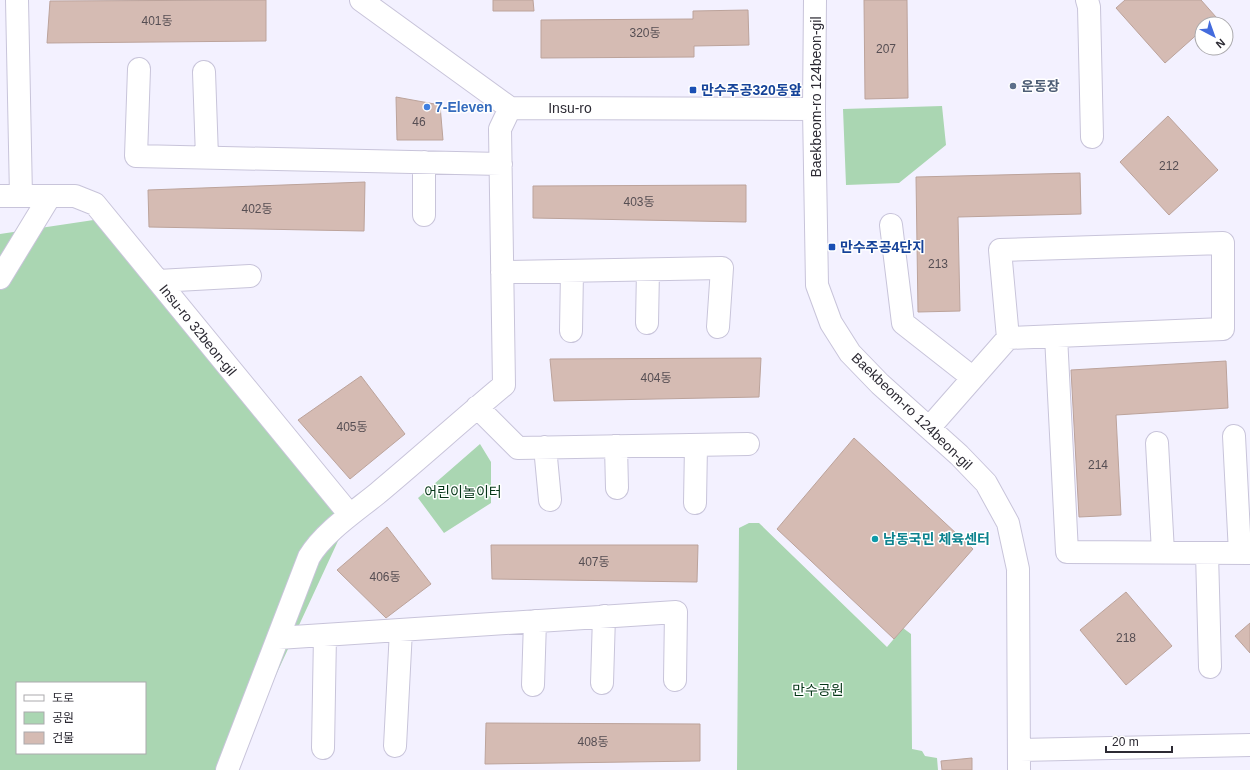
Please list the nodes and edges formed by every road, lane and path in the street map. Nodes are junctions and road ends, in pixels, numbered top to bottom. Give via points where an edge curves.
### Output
1 (17, 0) edge
2 (360, 0) edge
3 (815, 0) edge
4 (1087, 0) edge
5 (9, 24) edge
6 (139, 69) dead end
7 (204, 72) dead end
8 (510, 108) junction
9 (814, 109) junction
10 (1092, 137) dead end
11 (207, 157) junction
12 (424, 162) junction
13 (501, 164) junction
14 (10, 196) edge
15 (50, 196) junction
16 (424, 215) dead end
17 (891, 225) dead end
18 (648, 270) junction
19 (572, 271) junction
20 (502, 272) junction
21 (250, 276) dead end
22 (0, 278) edge
23 (158, 281) junction
24 (646, 323) dead end
25 (718, 327) dead end
26 (571, 331) dead end
27 (1056, 336) junction
28 (1008, 338) junction
29 (973, 378) junction
30 (475, 412) junction
31 (929, 428) junction
32 (1234, 436) dead end
33 (1157, 443) dead end
34 (748, 444) dead end
35 (696, 445) junction
36 (616, 446) junction
37 (545, 447) junction
38 (513, 463) dead end
39 (617, 488) dead end
40 (550, 500) dead end
41 (695, 503) dead end
42 (350, 515) junction
43 (1163, 552) junction
44 (1207, 553) junction
45 (1245, 553) edge
46 (604, 616) junction
47 (535, 621) junction
48 (400, 630) junction
49 (325, 635) junction
50 (278, 638) junction
51 (1210, 667) dead end
52 (675, 680) dead end
53 (602, 683) dead end
54 (533, 684) dead end
55 (1250, 745) edge
56 (395, 746) dead end
57 (323, 748) dead end
58 (1020, 760) edge
59 (227, 770) edge

1 - 5 street, Insu-ro 32beon-gil
2 - 8 street
3 - 9 street, Baekbeom-ro 124beon-gil
4 - 10 street
5 - 14 street, Insu-ro 32beon-gil
6 - 11 street via 136,156
7 - 11 street
8 - 9 street, Insu-ro
8 - 13 street via 500,129
9 - 31 street, Baekbeom-ro 124beon-gil via 817,285 831,323 850,353
11 - 12 street
12 - 13 street
12 - 16 street
13 - 20 street
14 - 15 street, Insu-ro 32beon-gil
15 - 22 street
15 - 23 street, Insu-ro 32beon-gil via 75,196 95,204
17 - 29 street via 903,323
18 - 19 street
18 - 24 street
18 - 25 street via 722,268
19 - 20 street
19 - 26 street
20 - 30 street via 504,385
21 - 23 street
23 - 42 street, Insu-ro 32beon-gil
27 - 28 street
27 - 28 street via 1223,329 1222,243 1000,250
27 - 43 street via 1067,552
28 - 29 street
29 - 31 street
30 - 37 street via 518,448
30 - 38 street
30 - 42 street
31 - 58 street, Baekbeom-ro 124beon-gil via 986,483 1008,523 1018,569
32 - 45 street
33 - 43 street
34 - 35 street
35 - 36 street
35 - 41 street
36 - 37 street
36 - 39 street
37 - 40 street
42 - 50 street via 312,551
43 - 44 street
44 - 45 street
44 - 51 street
46 - 47 street
46 - 52 street via 676,612
46 - 53 street
47 - 48 street
47 - 54 street
48 - 49 street
48 - 56 street
49 - 50 street
49 - 57 street
50 - 59 street
55 - 58 street

